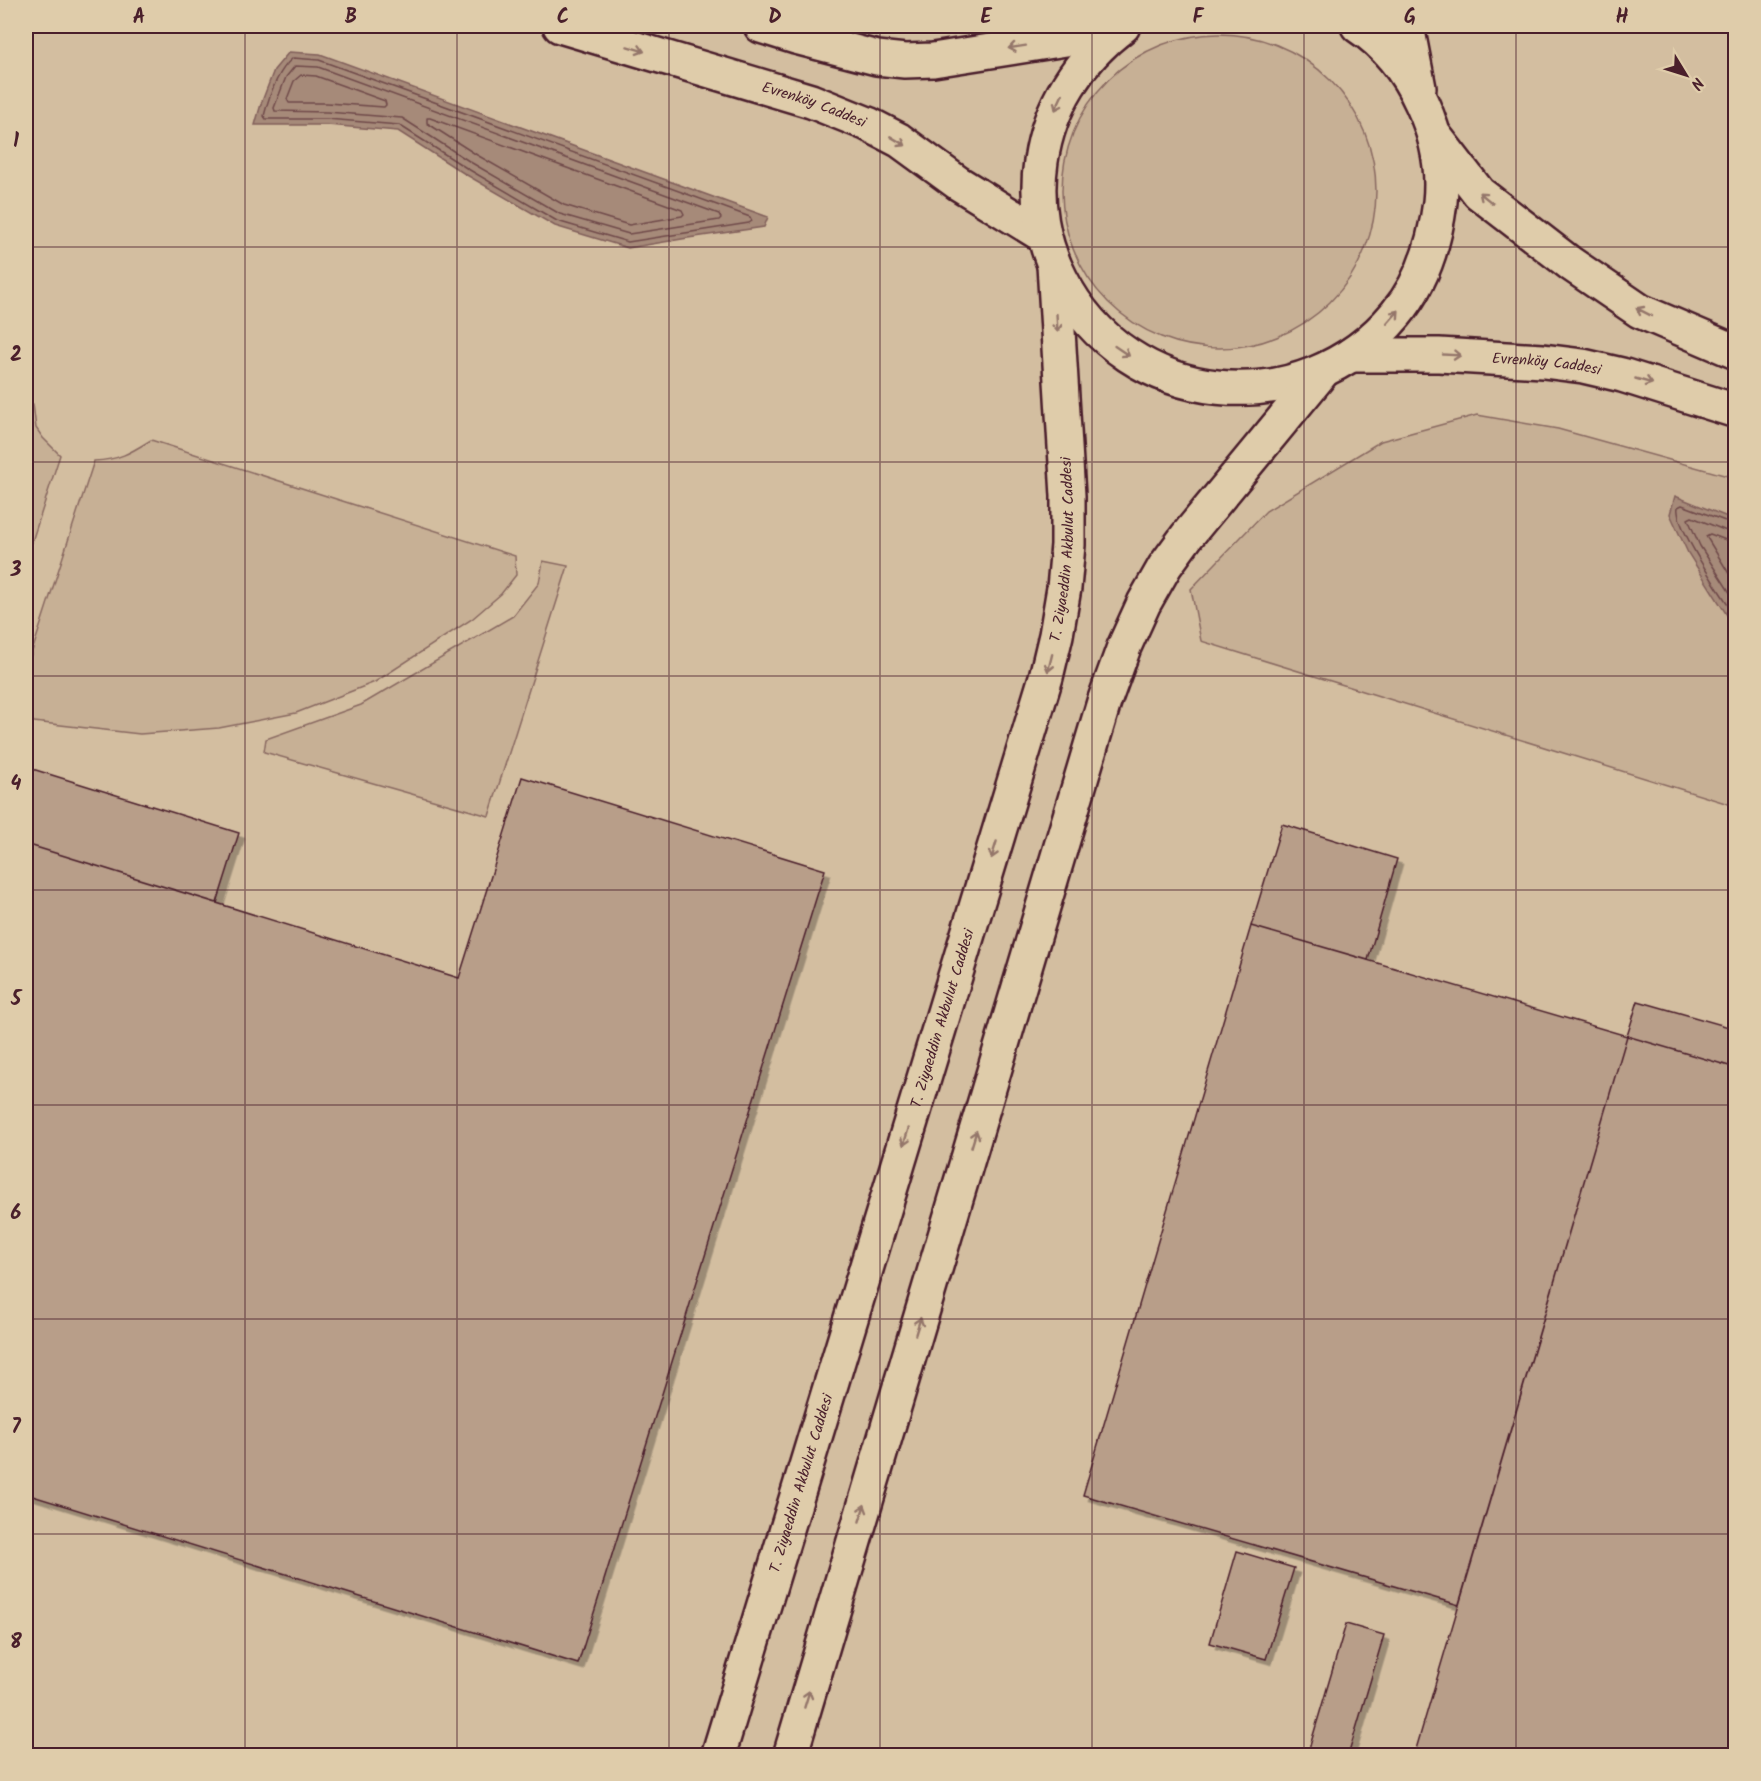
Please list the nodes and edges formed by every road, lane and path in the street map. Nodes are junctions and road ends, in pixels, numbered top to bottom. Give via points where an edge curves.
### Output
1 (560, 26) edge
2 (761, 26) edge
3 (1358, 26) edge
4 (1407, 26) edge
5 (1119, 28) edge
6 (1423, 104) junction
7 (1434, 134) junction
8 (1049, 250) junction
9 (1736, 352) edge
10 (1351, 355) junction
11 (1323, 371) junction
12 (1736, 411) edge
13 (718, 1755) edge
14 (790, 1755) edge

1 -> 8 street, Evrenköy Caddesi via 811,101 868,124 899,140
5 -> 2 street via 933,60 905,61 877,58
3 - 6 street via 1388,51
4 - 6 street
5 -> 8 street via 1083,62 1065,88 1043,145 1039,206
6 - 7 street
9 -> 7 street via 1640,311 1570,264 1479,193
10 -> 7 street via 1397,313 1428,258 1440,196
8 -> 11 street via 1068,294 1088,320 1110,343 1166,375 1197,385 1229,389 1293,382
8 -> 13 street, T. Ziyaeddin Akbulut Caddesi via 1068,496 1068,545 1056,635
10 - 11 street
10 -> 12 street, Evrenköy Caddesi via 1449,355 1583,366
14 -> 11 street via 1104,702 1124,647 1165,566

